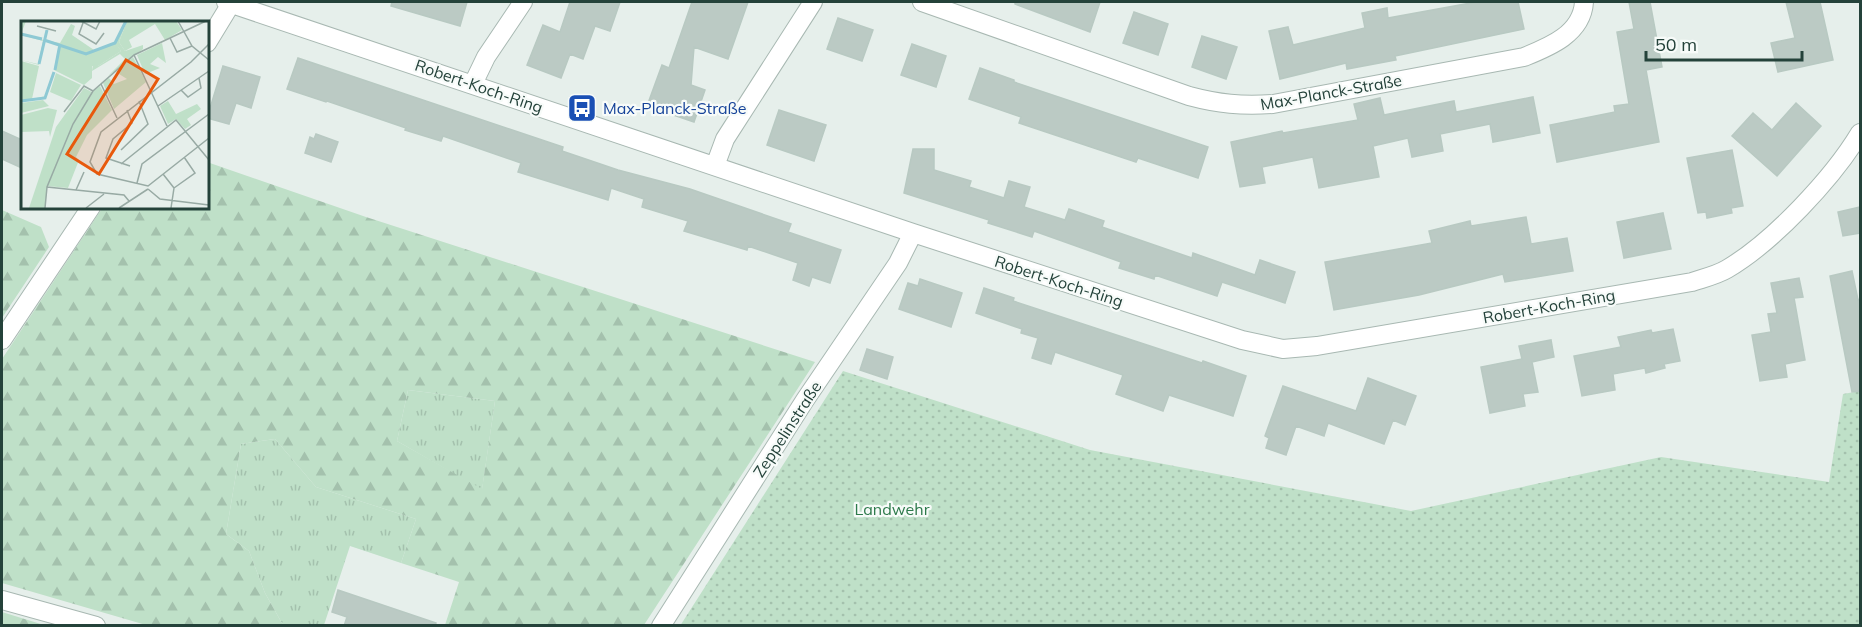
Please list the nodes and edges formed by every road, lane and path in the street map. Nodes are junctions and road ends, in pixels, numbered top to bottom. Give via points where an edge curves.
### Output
1 (230, 2) edge
2 (523, 2) edge
3 (813, 2) edge
4 (922, 2) edge
5 (1584, 2) edge
6 (208, 41) edge
7 (473, 84) junction
8 (1860, 133) edge
9 (715, 166) junction
10 (90, 208) edge
11 (913, 233) junction
12 (2, 340) edge
13 (2, 600) edge
14 (96, 626) edge
15 (661, 626) edge

1 - 6 street
1 - 7 street, Robert-Koch-Ring
2 - 7 street
3 - 9 street via 725,140
4 - 5 street, Max-Planck-Straße via 1189,96 1243,106 1273,104 1524,57 1548,48 1566,35 1578,22
7 - 9 street, Robert-Koch-Ring
8 - 11 street, Robert-Koch-Ring via 1845,158 1773,234 1726,270 1692,282 1317,346 1283,349 1242,340
9 - 11 street, Robert-Koch-Ring
10 - 12 street
11 - 15 street, Zeppelinstraße via 898,263
13 - 14 street

